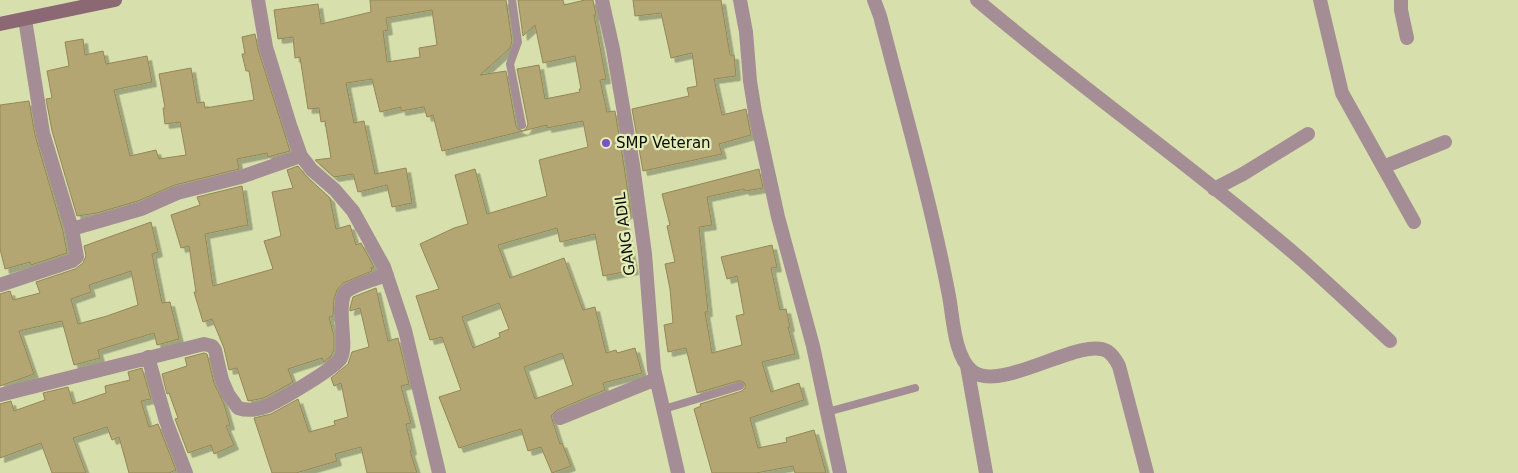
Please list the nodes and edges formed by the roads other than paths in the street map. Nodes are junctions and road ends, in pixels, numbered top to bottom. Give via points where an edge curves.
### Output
1 (115, 0) edge
2 (258, 0) edge
3 (512, 0) edge
4 (602, 0) edge
5 (740, 0) edge
6 (874, 0) edge
7 (977, 0) edge
8 (1320, 0) edge
9 (1400, 0) edge
10 (25, 19) junction
11 (0, 24) edge
12 (1407, 38) dead end
13 (522, 125) dead end
14 (1308, 134) dead end
15 (1445, 142) dead end
16 (301, 156) junction
17 (1383, 167) junction
18 (1214, 189) junction
19 (1414, 222) dead end
20 (72, 229) junction
21 (387, 275) junction
22 (0, 286) edge
23 (1390, 341) dead end
24 (148, 357) junction
25 (967, 366) junction
26 (656, 379) junction
27 (740, 386) dead end
28 (915, 388) dead end
29 (0, 395) edge
30 (664, 409) junction
31 (827, 412) junction
32 (560, 418) dead end
33 (678, 469) edge
34 (186, 473) edge
35 (439, 473) edge
36 (840, 473) edge
37 (986, 473) edge
38 (1147, 473) edge

1 - 10 main road
2 - 16 street via 266,48
3 - 13 lane via 518,42 510,64
4 - 26 street, GANG ADIL via 633,165
5 - 31 street via 758,128 778,217 814,346
6 - 25 street via 911,135 959,350
7 - 18 street
8 - 17 street via 1342,93
9 - 12 street
10 - 11 main road
10 - 20 street via 43,133
14 - 18 street
15 - 17 street
16 - 20 street
16 - 21 street via 354,211
17 - 19 street
18 - 23 street via 1302,261
20 - 22 street via 77,257 72,261
21 - 24 street via 344,294 340,360 314,380 267,406 243,410 232,402 222,380 215,350 210,345
21 - 35 street via 405,330
24 - 29 street
24 - 34 street via 166,421
25 - 37 street
25 - 38 street via 977,374 994,376 1089,350 1106,351 1119,366
26 - 30 street, GANG ADIL
26 - 32 street
27 - 30 lane
28 - 31 lane
30 - 33 street, GANG ADIL
31 - 36 street

